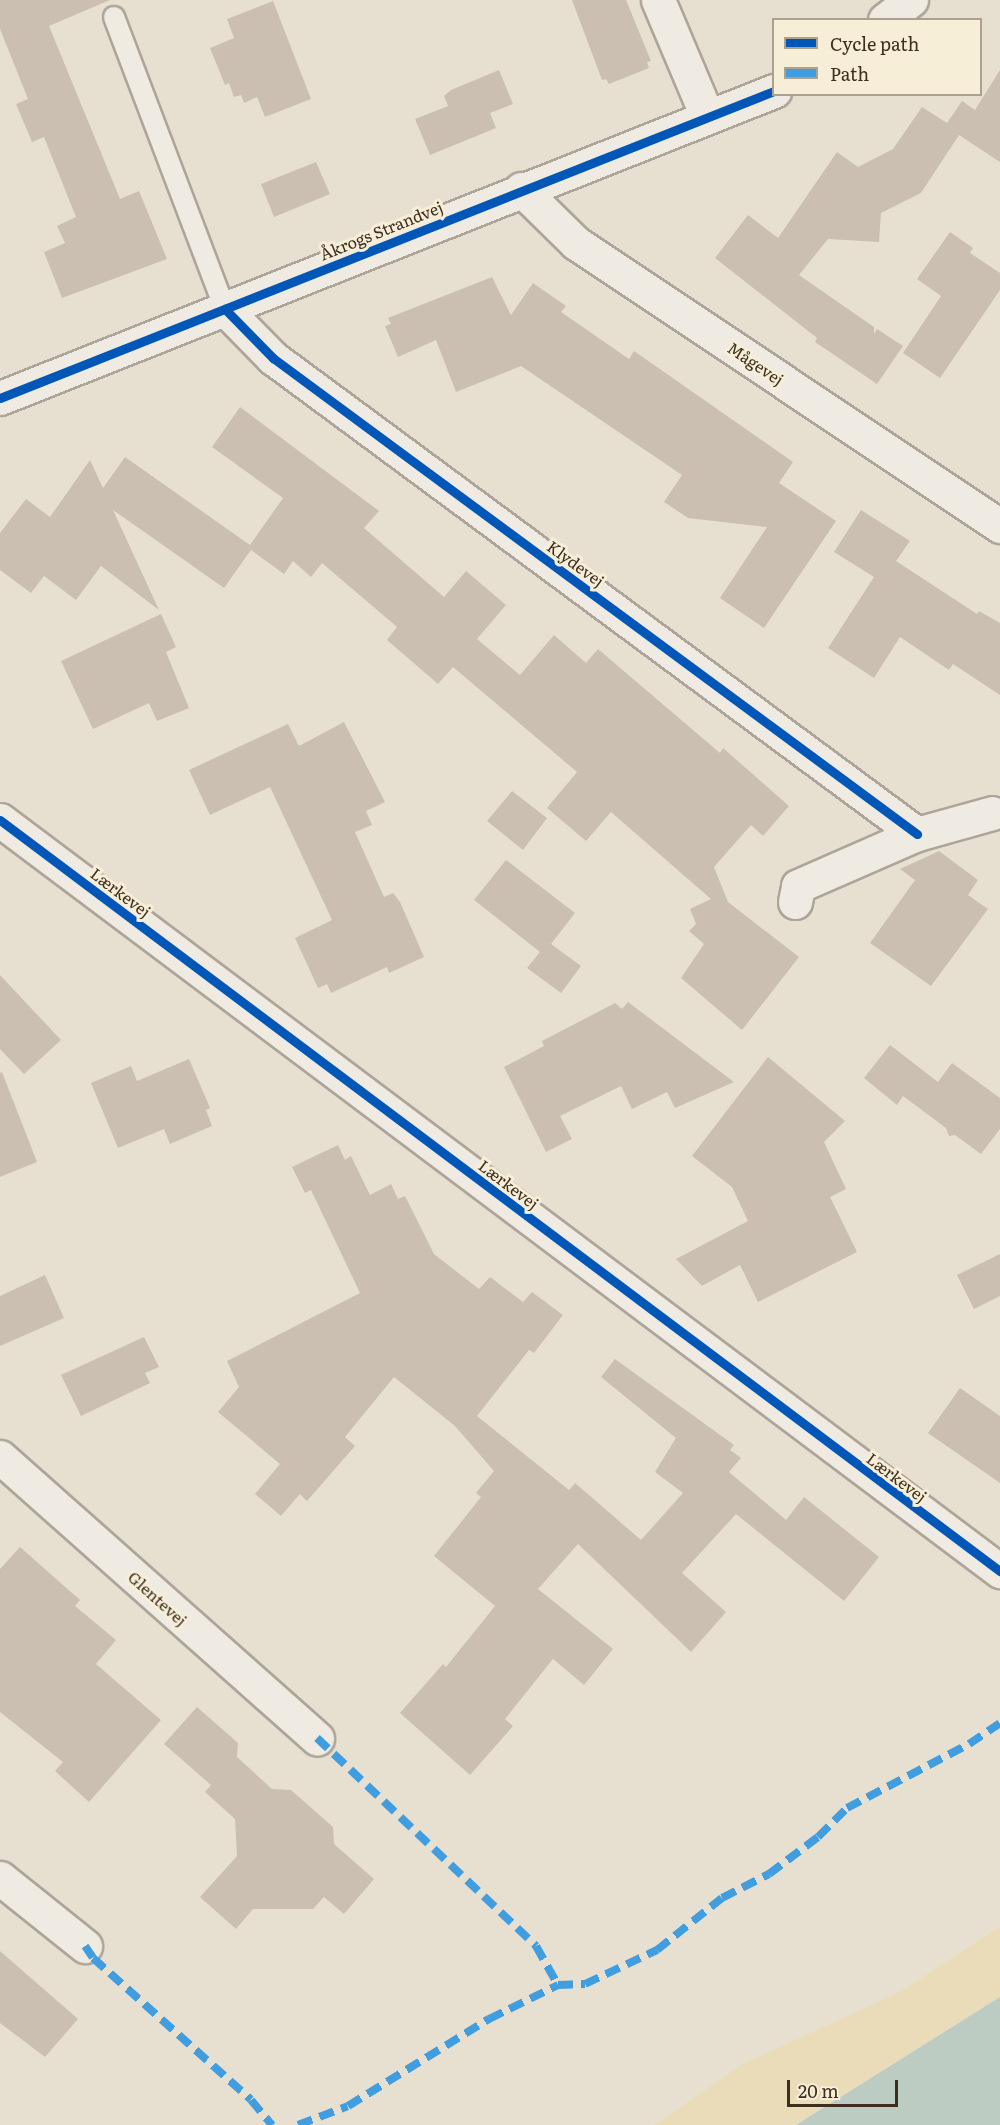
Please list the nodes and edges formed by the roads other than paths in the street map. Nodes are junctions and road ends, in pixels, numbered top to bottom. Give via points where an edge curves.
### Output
1 (658, 0) edge
2 (114, 17) dead end
3 (772, 91) edge
4 (707, 116) junction
5 (521, 189) junction
6 (225, 309) junction
7 (0, 399) edge
8 (1000, 526) edge
9 (992, 813) dead end
10 (0, 820) edge
11 (917, 834) junction
12 (795, 902) dead end
13 (0, 1457) edge
14 (1000, 1571) edge
15 (317, 1738) dead end
16 (0, 1878) edge
17 (85, 1946) dead end

1 - 4 street
2 - 6 lane
3 - 4 street, Åkrogs Strandvej
4 - 5 street, Åkrogs Strandvej
5 - 6 street, Åkrogs Strandvej
5 - 8 street, Mågevej via 576,243
6 - 7 street, Åkrogs Strandvej
6 - 11 street, Klydevej via 273,358
9 - 11 street
10 - 14 street, Lærkevej
11 - 12 street via 798,886
13 - 15 street, Glentevej
16 - 17 street

